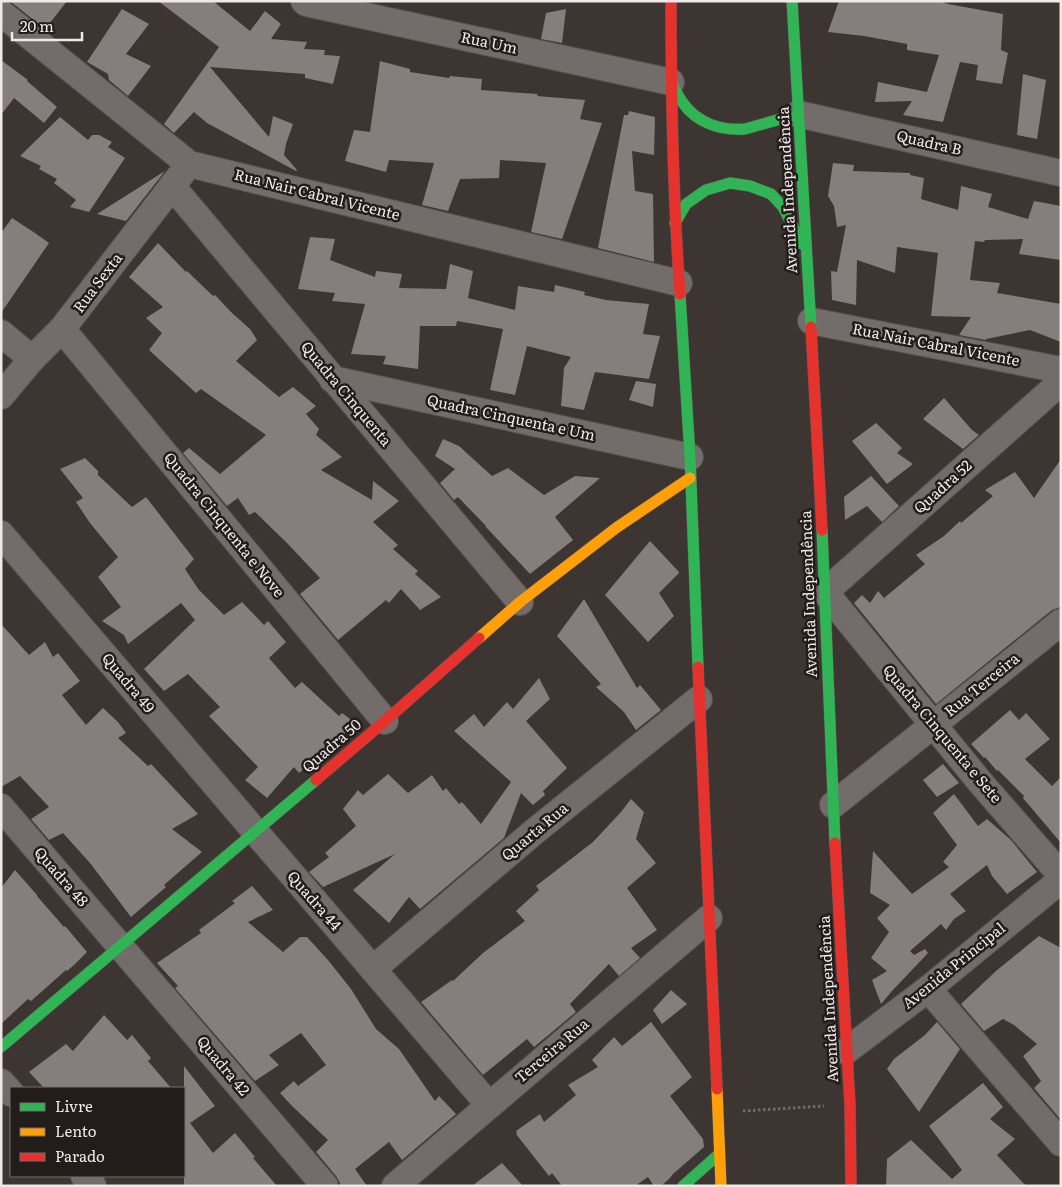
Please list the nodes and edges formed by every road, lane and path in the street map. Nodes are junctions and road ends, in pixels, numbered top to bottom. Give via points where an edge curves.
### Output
1 (671, 1) edge
2 (792, 1) edge
3 (305, 2) edge
4 (1, 12) edge
5 (672, 82) junction
6 (798, 114) junction
7 (189, 164) junction
8 (1061, 173) edge
9 (172, 186) junction
10 (675, 223) junction
11 (806, 252) junction
12 (679, 283) junction
13 (811, 321) junction
14 (62, 329) junction
15 (1, 333) edge
16 (32, 359) junction
17 (1061, 370) edge
18 (332, 379) junction
19 (1061, 382) edge
20 (1, 396) edge
21 (690, 468) junction
22 (1, 534) edge
23 (825, 592) junction
24 (520, 602) junction
25 (1061, 622) edge
26 (699, 698) junction
27 (385, 721) junction
28 (933, 725) junction
29 (833, 805) junction
30 (1, 807) edge
31 (255, 832) junction
32 (1061, 875) edge
33 (1061, 880) edge
34 (709, 918) junction
35 (121, 946) junction
36 (374, 970) junction
37 (928, 989) junction
38 (1, 1047) edge
39 (846, 1051) junction
40 (1, 1082) edge
41 (10, 1092) edge
42 (488, 1105) junction
43 (850, 1105) junction
44 (718, 1113) junction
45 (1061, 1143) edge
46 (720, 1154) junction
47 (855, 1181) edge
48 (325, 1186) edge
49 (395, 1186) edge
50 (683, 1186) edge
51 (721, 1186) edge

1 - 5 main road
2 - 6 main road, Avenida Independência
3 - 5 street, Rua Um
4 - 7 street, Rua Nair Cabral Vicente
5 - 6 main road via 693,114 725,129 744,129
5 - 10 main road
6 - 8 street, Quadra B
6 - 11 main road, Avenida Independência
7 - 9 street, Rua Sexta
7 - 12 street, Rua Nair Cabral Vicente
9 - 14 street, Rua Sexta
9 - 18 street, Quadra Cinquenta
10 - 11 main road via 686,204 706,190 730,184 750,186 771,194 783,207
10 - 12 main road
11 - 13 main road, Avenida Independência
12 - 21 main road
13 - 17 street, Rua Nair Cabral Vicente
13 - 23 main road, Avenida Independência
14 - 16 street, Rua Sexta
14 - 27 street, Quadra Cinquenta e Nove
15 - 16 street
16 - 20 street, Rua Sexta
18 - 21 street, Quadra Cinquenta e Um
18 - 24 street, Quadra Cinquenta
19 - 23 street, Quadra 52
21 - 24 main road, Quadra 50
21 - 26 main road
22 - 31 street, Quadra 49
23 - 28 street, Quadra Cinquenta e Sete
23 - 29 main road, Avenida Independência
24 - 27 main road, Quadra 50
25 - 28 street, Rua Terceira
26 - 34 main road
26 - 36 street, Quarta Rua via 535,831
27 - 31 main road, Quadra 50
28 - 29 street, Rua Terceira
28 - 32 street, Quadra Cinquenta e Sete
29 - 39 main road, Avenida Independência
30 - 35 street, Quadra 48
31 - 35 main road, Quadra 50
31 - 36 street, Quadra 44
33 - 37 street, Avenida Principal
34 - 42 street, Terceira Rua
34 - 44 main road
35 - 38 main road, Quadra 50
35 - 48 street, Quadra 42
36 - 42 street, Quadra 44
37 - 39 street, Avenida Principal
37 - 45 street
39 - 43 main road, Avenida Independência
40 - 41 street
42 - 49 street, Terceira Rua
43 - 44 path
43 - 47 main road, Avenida Independência
44 - 46 main road
46 - 50 main road
46 - 51 main road

